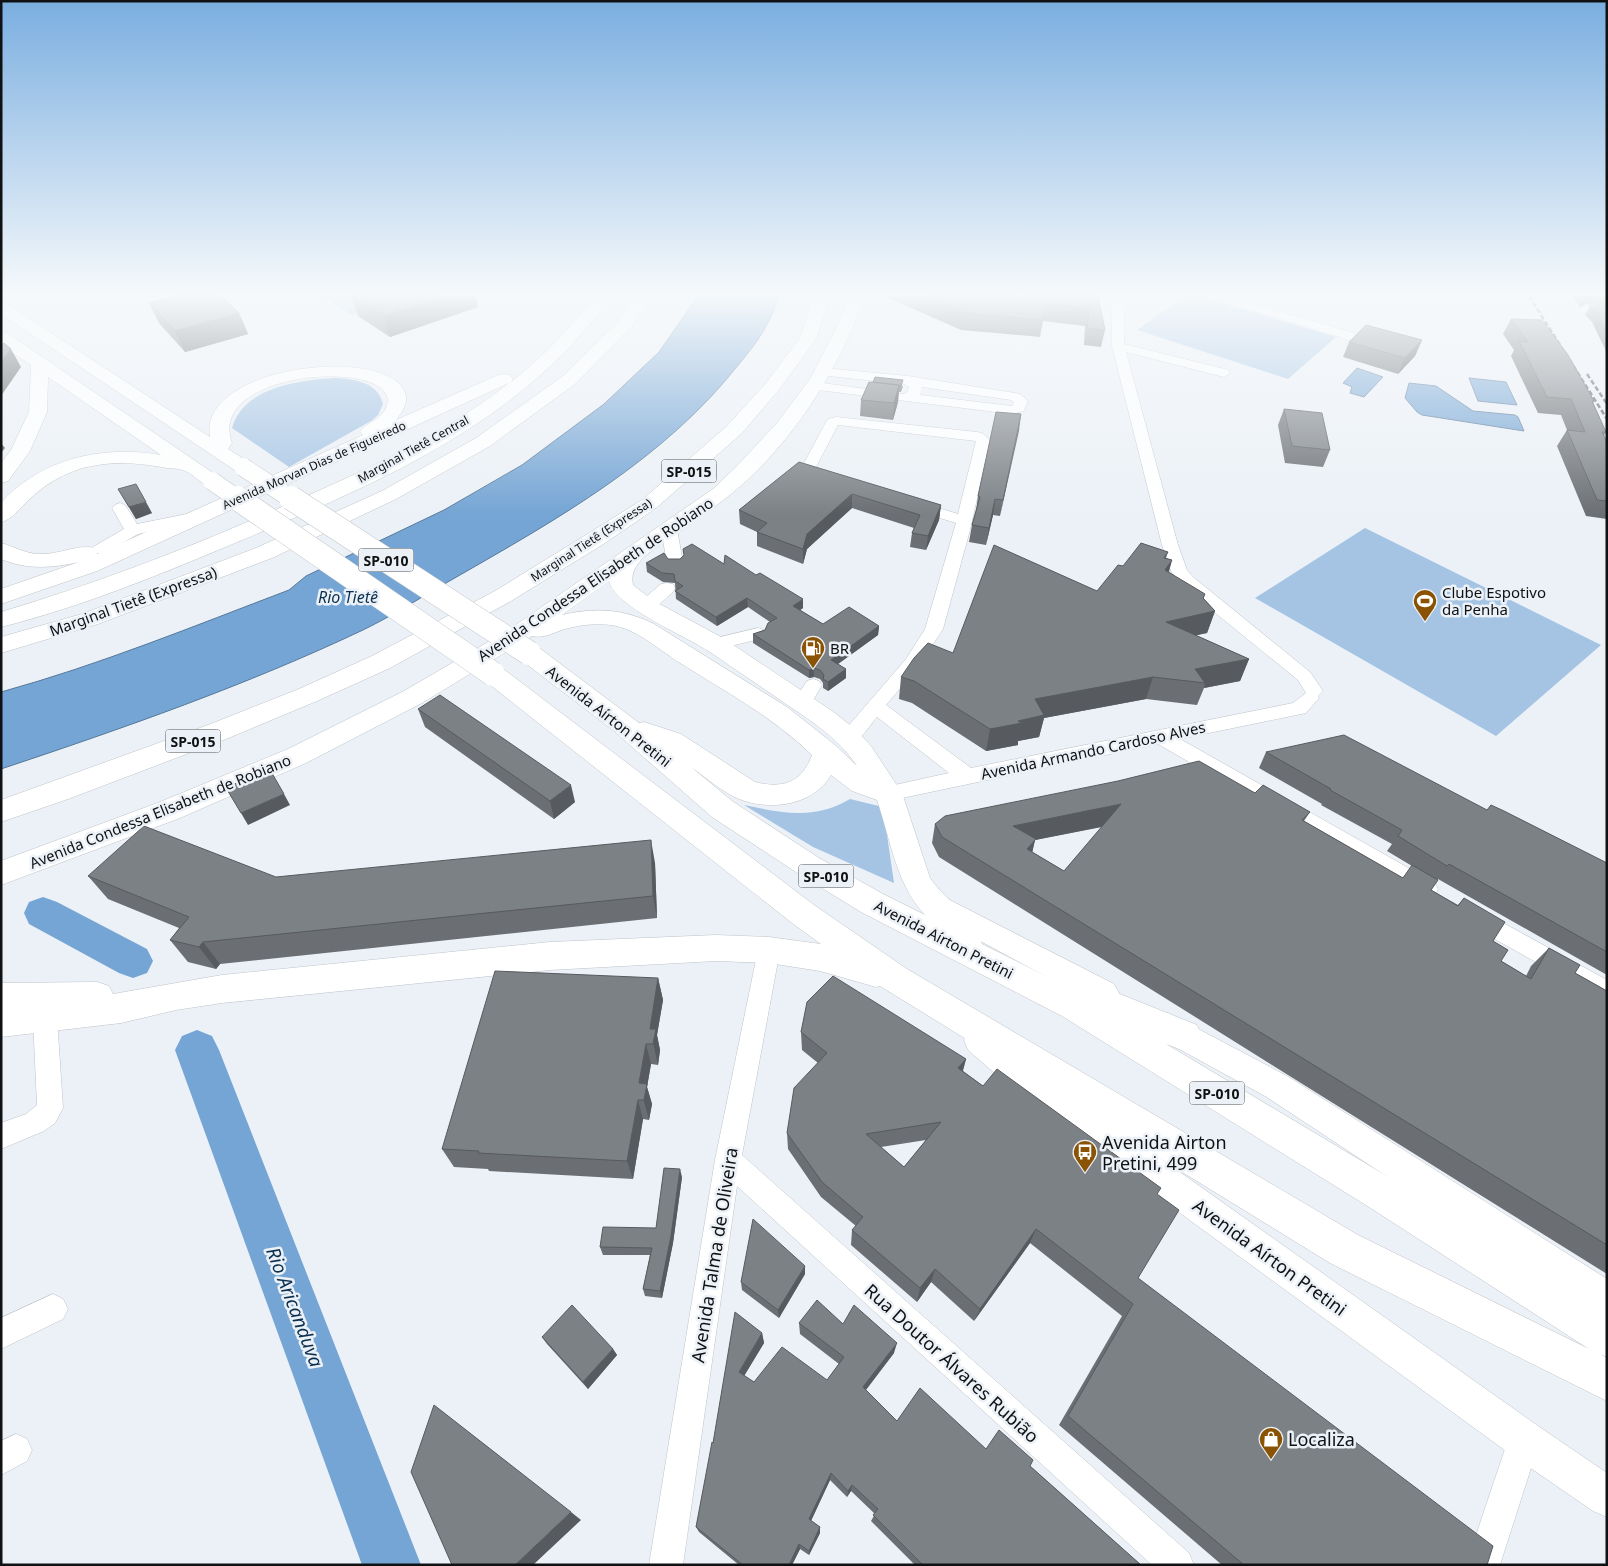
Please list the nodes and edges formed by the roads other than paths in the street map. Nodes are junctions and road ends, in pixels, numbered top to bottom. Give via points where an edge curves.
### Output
1 (40, 369) edge
2 (49, 369) edge
3 (98, 369) edge
4 (522, 369) edge
5 (538, 369) edge
6 (580, 369) edge
7 (786, 369) edge
8 (825, 369) edge
9 (1124, 369) edge
10 (1209, 369) edge
11 (1224, 373) dead end
12 (820, 379) junction
13 (913, 382) junction
14 (910, 398) junction
15 (218, 450) junction
16 (189, 466) junction
17 (750, 466) junction
18 (308, 467) junction
19 (1, 477) edge
20 (838, 483) edge
21 (896, 500) edge
22 (120, 508) dead end
23 (1, 516) edge
24 (194, 519) junction
25 (963, 525) junction
26 (669, 529) junction
27 (133, 530) junction
28 (1, 550) edge
29 (99, 550) junction
30 (631, 556) junction
31 (675, 563) edge
32 (667, 588) dead end
33 (1, 597) edge
34 (646, 606) junction
35 (1, 620) edge
36 (444, 629) junction
37 (758, 634) edge
38 (714, 644) junction
39 (1, 645) edge
40 (522, 645) junction
41 (875, 706) junction
42 (623, 724) junction
43 (1159, 736) junction
44 (848, 738) junction
45 (826, 752) junction
46 (967, 776) junction
47 (888, 793) junction
48 (1, 811) edge
49 (9, 870) edge
50 (932, 902) junction
51 (769, 950) junction
52 (970, 952) junction
53 (896, 979) junction
54 (1607, 992) edge
55 (1051, 994) junction
56 (164, 996) junction
57 (1, 997) edge
58 (942, 1007) junction
59 (44, 1018) junction
60 (1, 1022) edge
61 (1185, 1036) junction
62 (1, 1136) edge
63 (728, 1160) junction
64 (1607, 1300) edge
65 (53, 1309) dead end
66 (1, 1334) edge
67 (1607, 1338) edge
68 (1607, 1380) edge
69 (1524, 1440) junction
70 (1607, 1497) edge
71 (666, 1563) edge
72 (1176, 1565) edge
73 (1482, 1565) edge

1 - 19 highway via 38,412 20,451
2 - 16 highway, SP-010
3 - 15 highway, SP-010
4 - 18 highway, Avenida Morvan Dias de Figueiredo
5 - 35 highway, Marginal Tietê Central via 447,433 366,477 140,575
6 - 39 highway, Marginal Tietê (Expressa) via 482,442 389,495 264,553 90,619
7 - 36 highway, Marginal Tietê (Expressa) / SP-015 via 734,430 649,504 504,596
8 - 12 highway, Avenida Condessa Elisabeth de Robiano
9 - 43 street, Avenida Armando Cardoso Alves via 1179,571 1187,581 1304,676 1307,699
10 - 11 street
12 - 13 street
12 - 14 street
12 - 17 highway, Avenida Condessa Elisabeth de Robiano via 786,426
13 - 14 street via 916,386
13 - 14 street via 1015,397 1021,401 1019,408 1012,410
15 - 18 highway via 222,442 218,430 222,412 238,397 271,381 297,374 330,371 353,372 388,383 398,399 388,420 314,460
15 - 40 highway, SP-010, bridge
16 - 23 highway via 124,456 72,465 47,475 23,491
16 - 53 highway, Avenida Aírton Pretini / SP-010, bridge via 493,674 803,914
17 - 26 highway, Avenida Condessa Elisabeth de Robiano via 720,493
17 - 36 highway via 716,483 506,609
18 - 24 highway, Avenida Morvan Dias de Figueiredo
20 - 25 street via 809,472 833,422 977,436 983,440
21 - 25 street
22 - 27 street
24 - 27 street
24 - 29 highway
24 - 33 highway, Avenida Morvan Dias de Figueiredo via 89,566
25 - 41 street via 934,628 912,663
26 - 30 highway, Avenida Condessa Elisabeth de Robiano
26 - 31 street
27 - 29 street
28 - 29 highway via 23,560 43,561
30 - 34 highway via 620,578 622,588
30 - 40 highway, Avenida Condessa Elisabeth de Robiano
32 - 34 street
34 - 38 highway
36 - 48 highway, SP-015 via 308,695
37 - 38 street
38 - 44 highway via 807,693 826,718
40 - 42 highway, Avenida Aírton Pretini / SP-010
40 - 45 highway via 574,620 619,619 638,626 754,698
40 - 49 highway, Avenida Condessa Elisabeth de Robiano via 297,756 170,810
41 - 44 street
41 - 46 street
42 - 45 highway via 672,741 747,791 768,796 788,793 809,784 819,772
42 - 52 highway, Avenida Aírton Pretini / SP-010 via 722,809 872,903
43 - 46 street, Avenida Armando Cardoso Alves
43 - 54 street
44 - 47 highway
45 - 47 highway via 857,782 870,790
46 - 47 street, Avenida Armando Cardoso Alves
47 - 50 highway via 916,880
50 - 52 highway via 964,936
50 - 61 main road, Avenida Aírton Pretini
51 - 53 highway via 820,958
51 - 56 highway via 716,948 550,956
51 - 63 street, Avenida Talma de Oliveira
52 - 55 highway, Avenida Aírton Pretini / SP-010
53 - 58 highway, Avenida Aírton Pretini / SP-010
55 - 61 highway via 1072,989
55 - 67 highway, Avenida Aírton Pretini / SP-010 via 1382,1194
56 - 57 highway
56 - 59 highway via 121,1008
58 - 68 highway, Avenida Aírton Pretini / SP-010 via 1344,1249
58 - 69 main road, Avenida Aírton Pretini via 1039,1091
59 - 60 highway
59 - 62 street via 50,1108 40,1121
61 - 64 main road, Avenida Aírton Pretini via 1268,1081
63 - 71 street, Avenida Talma de Oliveira
63 - 72 street, Rua Doutor Álvares Rubião
65 - 66 street
69 - 70 main road, Avenida Aírton Pretini
69 - 73 street

